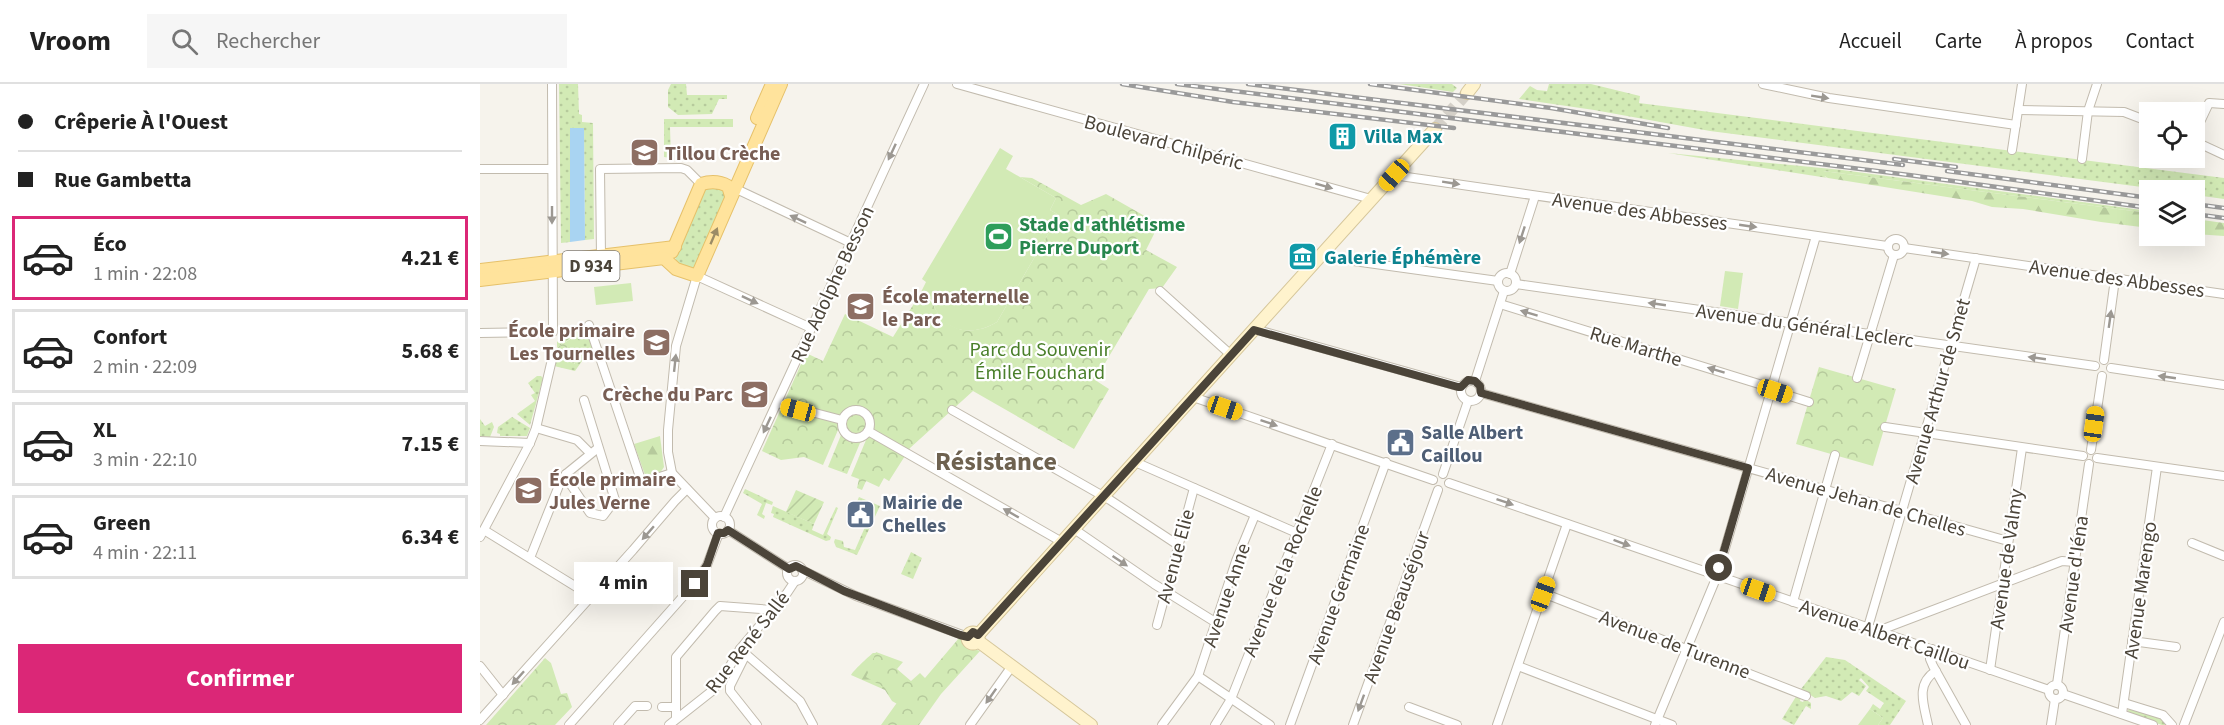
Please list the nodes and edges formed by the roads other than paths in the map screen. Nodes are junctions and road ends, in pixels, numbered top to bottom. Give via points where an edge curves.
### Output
1 (552, 84) edge
2 (772, 84) edge
3 (781, 84) edge
4 (924, 84) edge
5 (957, 84) edge
6 (1763, 84) edge
7 (2022, 84) edge
8 (2097, 84) edge
9 (2224, 104) edge
10 (2018, 110) junction
11 (2088, 111) junction
12 (2205, 112) edge
13 (2139, 117) edge
14 (2016, 124) junction
15 (1435, 129) tunnel mouth
16 (2205, 146) edge
17 (2012, 150) dead end
18 (2224, 155) edge
19 (2082, 159) dead end
20 (480, 169) edge
21 (552, 169) junction
22 (1394, 175) junction
23 (701, 184) junction
24 (729, 188) junction
25 (1535, 196) junction
26 (1371, 200) junction
27 (1816, 236) junction
28 (851, 243) junction
29 (1887, 246) junction
30 (675, 247) junction
31 (1904, 248) junction
32 (1324, 252) junction
33 (1894, 255) junction
34 (601, 256) junction
35 (1976, 258) junction
36 (672, 263) junction
37 (480, 270) edge
38 (552, 271) junction
39 (1510, 274) junction
40 (697, 276) junction
41 (2115, 279) junction
42 (480, 280) edge
43 (1498, 281) junction
44 (1516, 284) junction
45 (1160, 291) dead end
46 (1504, 291) junction
47 (2224, 294) edge
48 (1500, 304) junction
49 (1790, 322) junction
50 (589, 325) dead end
51 (811, 328) junction
52 (1254, 330) junction
53 (480, 333) edge
54 (1870, 334) junction
55 (1950, 345) junction
56 (553, 355) dead end
57 (1231, 355) junction
58 (2104, 360) junction
59 (2095, 366) junction
60 (2111, 368) junction
61 (2102, 376) junction
62 (1857, 378) dead end
63 (1475, 381) junction
64 (2224, 385) edge
65 (1461, 387) junction
66 (1771, 389) junction
67 (1481, 393) junction
68 (1193, 397) junction
69 (584, 400) dead end
70 (1468, 401) junction
71 (1809, 402) dead end
72 (777, 404) junction
73 (952, 410) dead end
74 (842, 420) junction
75 (1885, 427) dead end
76 (536, 428) junction
77 (868, 431) junction
78 (1925, 433) junction
79 (480, 441) edge
80 (530, 443) junction
81 (1332, 444) junction
82 (2022, 448) junction
83 (2091, 450) junction
84 (594, 451) junction
85 (1835, 455) dead end
86 (2083, 456) junction
87 (2097, 458) junction
88 (1135, 462) junction
89 (1386, 462) junction
90 (2089, 464) junction
91 (2157, 466) junction
92 (1748, 468) junction
93 (672, 473) junction
94 (566, 474) junction
95 (1443, 474) junction
96 (2224, 476) edge
97 (1433, 480) junction
98 (1449, 483) junction
99 (1194, 488) junction
100 (687, 489) junction
101 (1825, 489) junction
102 (1438, 490) junction
103 (1103, 496) junction
104 (1902, 511) junction
105 (1255, 515) junction
106 (720, 517) junction
107 (1567, 524) junction
108 (1074, 529) junction
109 (728, 530) junction
110 (482, 533) edge
111 (718, 533) junction
112 (1297, 533) junction
113 (2008, 541) junction
114 (1062, 542) junction
115 (2192, 543) dead end
116 (1178, 545) junction
117 (2224, 556) edge
118 (531, 558) junction
119 (2075, 562) junction
120 (789, 569) junction
121 (799, 576) junction
122 (1717, 576) junction
123 (2002, 584) junction
124 (1166, 592) junction
125 (1543, 594) junction
126 (591, 596) junction
127 (1793, 602) junction
128 (773, 610) junction
129 (1215, 622) junction
130 (2224, 622) edge
131 (1157, 625) dead end
132 (1868, 627) junction
133 (1878, 631) junction
134 (975, 638) junction
135 (2132, 641) junction
136 (2176, 647) dead end
137 (1687, 648) junction
138 (1932, 649) junction
139 (743, 651) junction
140 (480, 666) edge
141 (1012, 666) junction
142 (1518, 666) junction
143 (1990, 670) junction
144 (1936, 671) junction
145 (1198, 676) junction
146 (2053, 687) junction
147 (503, 695) junction
148 (1806, 696) dead end
149 (2059, 697) junction
150 (1231, 699) junction
151 (2124, 703) junction
152 (647, 706) dead end
153 (662, 706) dead end
154 (675, 707) junction
155 (1409, 708) dead end
156 (2122, 714) junction
157 (480, 720) edge
158 (673, 722) edge
159 (1656, 722) edge
160 (569, 725) edge
161 (618, 725) edge
162 (757, 725) edge
163 (813, 725) edge
164 (970, 725) edge
165 (1091, 725) edge
166 (1162, 725) edge
167 (1215, 725) edge
168 (1270, 725) edge
169 (1290, 725) edge
170 (1353, 725) edge
171 (1457, 725) edge
172 (1497, 725) edge
173 (1672, 725) edge
174 (1928, 725) edge
175 (1966, 725) edge
176 (2051, 725) edge
177 (2153, 725) edge
178 (2172, 725) edge
179 (2184, 725) edge

1 - 21 street
2 - 24 main road via 728,181
3 - 24 main road
4 -> 28 street, Rue Adolphe Besson
5 -> 26 street, Boulevard Chilpéric
6 -> 14 street via 1829,98
7 - 10 street
8 - 11 street
9 - 12 street via 2209,103
10 - 11 street
10 - 14 street
11 - 13 street via 2127,112
11 - 19 street
14 - 17 street
15 - 22 street
16 - 18 street
20 - 21 street
21 -> 38 street
22 -> 25 street, Avenue des Abbesses
22 - 26 street
23 - 24 main road via 713,182
23 - 30 main road
23 - 34 street via 681,168 600,169
28 -> 24 street
40 -> 24 main road
25 -> 27 street, Avenue des Abbesses
25 -> 39 street
26 - 32 street
27 - 29 street, Avenue des Abbesses
27 - 49 street
28 - 51 street, Rue Adolphe Besson
29 - 31 street via 1897,238
29 - 33 street
30 - 34 main road, D 934
30 - 36 main road
31 - 33 street
31 -> 35 street, Avenue des Abbesses
32 - 43 street via 1334,258
32 - 52 street
33 - 54 street
34 - 38 main road, D 934
35 - 41 street, Avenue des Abbesses
35 - 55 street, Avenue Arthur de Smet
36 - 38 main road, D 934 via 660,258
36 - 40 main road via 676,269
37 - 38 main road, D 934
38 - 42 main road, D 934
38 - 53 street via 553,332
39 - 43 street via 1503,274
39 - 44 street
40 -> 51 street
93 -> 40 street via 668,430 676,346
41 - 47 street, Avenue des Abbesses
58 -> 41 street
43 - 46 street
44 - 46 street via 1512,290
49 -> 44 street, Avenue du Général Leclerc
45 - 57 street
46 - 48 street
48 - 63 street
66 -> 48 street, Rue Marthe
49 - 54 street, Avenue du Général Leclerc
49 - 66 street
50 - 93 street via 641,480
51 - 72 street, Rue Adolphe Besson
52 - 57 street
52 - 65 street
54 - 55 street, Avenue du Général Leclerc
54 - 62 street
59 -> 55 street, Avenue du Général Leclerc
55 - 78 street, Avenue Arthur de Smet
56 - 76 street
57 - 68 street
58 - 59 street
58 - 60 street
59 - 61 street via 2095,372
60 - 61 street
64 -> 60 street
61 - 83 street
63 - 65 street via 1468,380
63 - 67 street
65 - 70 street via 1462,397
66 - 71 street, Rue Marthe
66 - 92 street
67 - 70 street via 1478,399
67 - 92 street, Avenue Jehan de Chelles
68 -> 81 street
68 - 88 street
69 - 84 street
70 - 95 street
72 - 74 street
72 -> 106 street, Rue Adolphe Besson
73 - 103 street
74 - 77 street via 844,432 851,437 858,438
74 - 77 street via 850,411 861,411 869,420
75 - 78 street
76 - 80 street
76 - 84 street via 577,440
114 -> 77 street
78 - 82 street
78 - 104 street, Avenue Arthur de Smet
79 - 80 street
80 - 110 street
81 - 89 street
81 - 112 street, Avenue de la Rochelle
82 - 86 street
82 - 113 street, Avenue de Valmy
83 - 86 street
83 - 87 street
84 - 94 street
84 - 94 street via 615,500 603,516 590,513
85 - 101 street
86 - 90 street
87 - 90 street
87 - 91 street
88 - 99 street
88 - 103 street
89 - 97 street
89 - 169 street, Avenue Germaine
90 - 119 street, Avenue d'Iéna
91 - 96 street
91 - 135 street, Avenue Marengo
92 - 101 street, Avenue Jehan de Chelles
92 - 122 street
93 - 100 street
94 - 118 street
95 - 97 street
95 - 98 street
97 - 102 street
98 - 102 street
98 -> 107 street, Avenue Albert Caillou
99 - 105 street
99 - 116 street, Avenue Elie
100 - 106 street
100 -> 126 street
101 - 104 street, Avenue Jehan de Chelles
101 - 127 street
102 -> 170 street, Avenue Beauséjour
103 - 108 street
103 - 116 street
104 - 113 street, Avenue Jehan de Chelles
104 - 132 street, Avenue Arthur de Smet
105 - 112 street
105 - 129 street, Avenue Anne
106 - 109 street via 729,522
106 - 111 street via 712,525
107 -> 122 street, Avenue Albert Caillou
107 - 125 street
108 - 114 street
108 -> 124 street
109 - 111 street
109 - 120 street
110 - 118 street
111 - 160 street via 707,565 695,584
112 - 150 street, Avenue de la Rochelle
113 - 123 street, Avenue de Valmy
114 - 134 street
115 - 117 street
116 - 124 street, Avenue Elie
118 - 126 street
119 - 123 street via 2062,561
119 - 146 street, Avenue d'Iéna
120 - 121 street via 794,566
120 - 121 street via 788,576
121 - 128 street, Rue René Sallé
121 - 134 street via 815,576 850,594
122 - 127 street, Avenue Albert Caillou
122 - 137 street
123 - 133 street
123 - 143 street, Avenue de Valmy
124 - 129 street
124 - 131 street, Avenue Elie
125 - 137 street, Avenue de Turenne
125 - 142 street
126 -> 147 street
127 - 132 street, Avenue Albert Caillou
128 - 139 street, Rue René Sallé
128 - 154 street via 720,606 676,657
129 - 145 street, Avenue Anne
130 - 179 street
132 - 133 street, Avenue Albert Caillou
133 - 138 street, Avenue Albert Caillou
134 - 141 street
135 - 136 street
135 - 151 street, Avenue Marengo
137 - 148 street, Avenue de Turenne
137 - 159 street
138 - 143 street, Avenue Albert Caillou
138 - 144 street via 1930,659
139 - 158 street, Rue René Sallé via 712,691
139 - 162 street via 730,691
139 - 163 street via 800,701
140 - 147 street
141 -> 164 street
141 - 165 street
142 - 159 street
142 - 172 street
143 - 146 street, Avenue Albert Caillou
144 - 174 street via 1921,690
144 - 175 street
145 - 150 street
145 - 166 street, Avenue Anne
146 - 149 street via 2051,696
146 - 149 street via 2063,688
147 - 157 street
149 - 156 street
149 - 176 street
150 - 167 street, Avenue de la Rochelle
150 - 168 street
151 - 156 street, Avenue Marengo
151 - 178 street via 2163,715
152 - 161 street via 634,706
153 - 154 street
154 - 158 street
155 - 171 street
156 - 177 street
159 - 173 street

